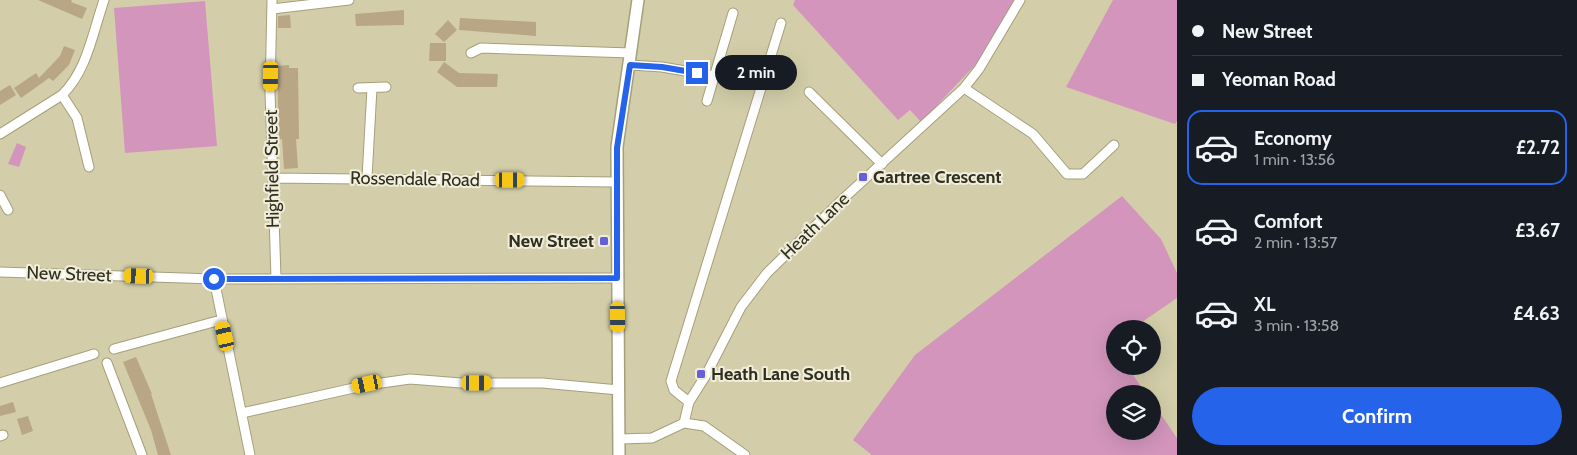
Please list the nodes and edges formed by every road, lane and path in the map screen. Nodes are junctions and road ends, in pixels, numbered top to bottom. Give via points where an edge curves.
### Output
1 (104, 0) edge
2 (349, 0) edge
3 (638, 0) edge
4 (1020, 0) edge
5 (272, 4) edge
6 (733, 13) dead end
7 (781, 23) dead end
8 (471, 53) dead end
9 (631, 53) junction
10 (630, 65) junction
11 (714, 76) junction
12 (358, 88) dead end
13 (372, 88) junction
14 (386, 88) dead end
15 (964, 88) junction
16 (810, 92) dead end
17 (62, 95) junction
18 (707, 101) dead end
19 (0, 134) edge
20 (1114, 145) dead end
21 (882, 164) junction
22 (89, 167) dead end
23 (273, 178) junction
24 (366, 178) junction
25 (616, 182) junction
26 (0, 195) edge
27 (8, 210) dead end
28 (0, 272) edge
29 (276, 278) junction
30 (617, 278) junction
31 (214, 279) junction
32 (222, 320) junction
33 (114, 349) dead end
34 (94, 354) dead end
35 (107, 363) dead end
36 (0, 383) edge
37 (619, 390) junction
38 (689, 402) junction
39 (242, 413) junction
40 (684, 423) junction
41 (620, 439) junction
42 (142, 455) edge
43 (250, 455) edge
44 (619, 455) edge
45 (745, 455) edge

1 - 17 street via 83,64 70,88
2 - 5 street
3 - 9 street
4 - 15 street, Heath Lane
5 - 23 street, Highfield Street via 270,92
6 - 11 street
7 - 38 street via 671,381 674,390
8 - 9 street via 481,48
9 - 10 street
10 - 11 street
10 - 25 street via 617,148
11 - 18 street
12 - 13 street
13 - 14 street
13 - 24 street
15 - 20 street via 1033,134 1067,174 1083,174
15 - 21 street, Heath Lane
16 - 21 street
17 - 19 street
17 - 22 street via 77,118
21 - 38 street, Heath Lane via 767,273 741,306
23 - 24 street, Rossendale Road
23 - 29 street, Highfield Street
24 - 25 street, Rossendale Road
25 - 30 street
26 - 27 street
28 - 31 street, New Street
29 - 30 street, New Street
29 - 31 street, New Street
30 - 37 street
31 - 32 street
32 - 33 street
32 - 39 street
34 - 36 street
35 - 42 street
37 - 39 street via 542,383 410,379 367,384
37 - 41 street
38 - 40 street, Heath Lane
39 - 43 street
40 - 41 street via 652,438
40 - 45 street via 700,424
41 - 44 street

